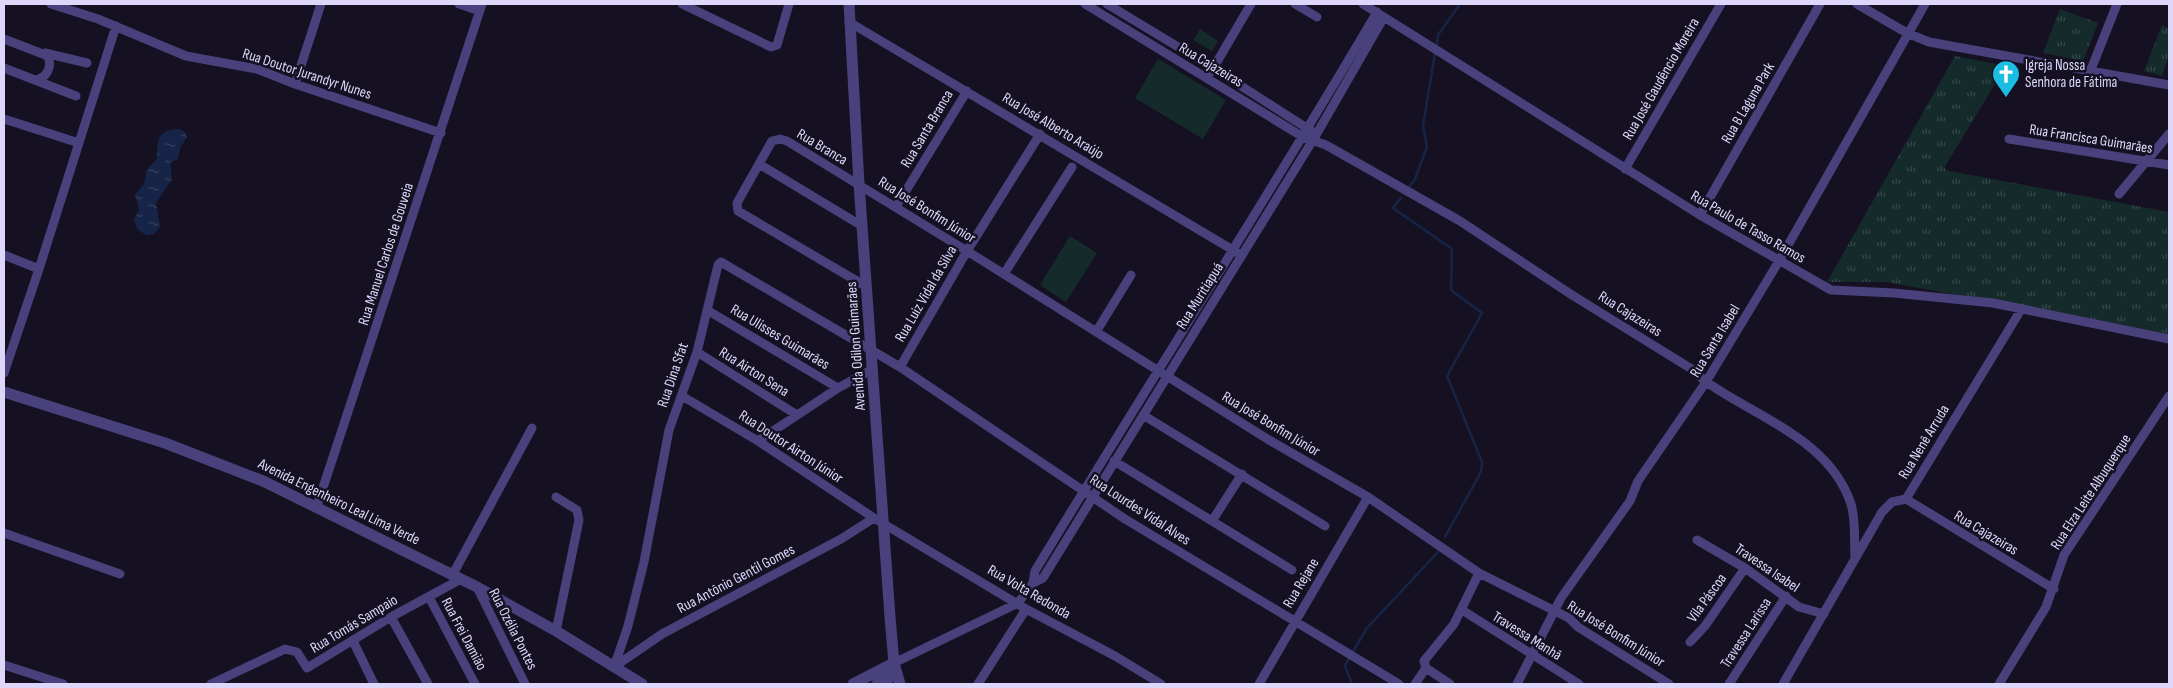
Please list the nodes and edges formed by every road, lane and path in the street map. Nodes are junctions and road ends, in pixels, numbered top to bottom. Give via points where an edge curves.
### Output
1 (50, 4) edge
2 (321, 4) edge
3 (459, 4) edge
4 (682, 4) edge
5 (789, 4) edge
6 (848, 4) edge
7 (1085, 4) edge
8 (1107, 4) edge
9 (1252, 4) edge
10 (1295, 4) edge
11 (1362, 4) edge
12 (1721, 4) edge
13 (1820, 4) edge
14 (1857, 4) edge
15 (1925, 4) edge
16 (2117, 4) edge
17 (481, 7) edge
18 (1380, 15) junction
19 (1317, 17) dead end
20 (849, 22) junction
21 (116, 26) junction
22 (1908, 33) junction
23 (4, 39) edge
24 (45, 53) junction
25 (87, 63) dead end
26 (4, 68) edge
27 (1214, 68) junction
28 (2090, 72) junction
29 (1207, 79) junction
30 (36, 80) junction
31 (295, 84) junction
32 (2169, 85) edge
33 (967, 91) junction
34 (76, 96) dead end
35 (4, 119) edge
36 (1309, 128) junction
37 (441, 133) junction
38 (1040, 134) junction
39 (2169, 134) edge
40 (1303, 137) junction
41 (1315, 138) junction
42 (2009, 139) dead end
43 (79, 143) junction
44 (2146, 161) junction
45 (759, 164) junction
46 (2169, 165) edge
47 (1072, 167) dead end
48 (1625, 169) junction
49 (858, 184) junction
50 (2119, 194) dead end
51 (896, 207) junction
52 (1700, 215) junction
53 (862, 226) junction
54 (967, 251) junction
55 (1233, 251) junction
56 (4, 255) edge
57 (1242, 256) junction
58 (1779, 261) junction
59 (39, 269) junction
60 (1004, 274) junction
61 (1131, 275) dead end
62 (867, 287) junction
63 (2022, 308) junction
64 (707, 310) junction
65 (1096, 332) junction
66 (2169, 339) edge
67 (872, 350) junction
68 (697, 352) junction
69 (900, 367) junction
70 (873, 369) junction
71 (4, 373) edge
72 (1162, 374) junction
73 (1706, 382) junction
74 (838, 388) junction
75 (4, 392) edge
76 (682, 396) junction
77 (2169, 396) edge
78 (797, 415) junction
79 (1143, 415) junction
80 (532, 428) dead end
81 (758, 441) junction
82 (1114, 461) junction
83 (1242, 474) junction
84 (1088, 493) junction
85 (556, 497) dead end
86 (1368, 497) junction
87 (1906, 499) junction
88 (317, 506) junction
89 (874, 518) junction
90 (1212, 521) junction
91 (884, 524) junction
92 (1325, 526) dead end
93 (4, 533) edge
94 (1697, 540) dead end
95 (1855, 558) junction
96 (1745, 568) junction
97 (1292, 570) dead end
98 (1479, 573) junction
99 (120, 574) dead end
100 (457, 576) junction
101 (477, 587) junction
102 (2054, 589) junction
103 (1786, 596) junction
104 (429, 597) junction
105 (1018, 603) junction
106 (1026, 609) junction
107 (1462, 610) junction
108 (1553, 612) junction
109 (1824, 614) junction
110 (391, 617) junction
111 (1294, 622) junction
112 (556, 631) junction
113 (353, 641) junction
114 (1690, 642) dead end
115 (1531, 654) junction
116 (4, 665) edge
117 (614, 667) junction
118 (1426, 668) junction
119 (897, 674) edge
120 (63, 684) edge
121 (211, 684) edge
122 (374, 684) edge
123 (428, 684) edge
124 (475, 684) edge
125 (525, 684) edge
126 (642, 684) edge
127 (853, 684) edge
128 (877, 684) edge
129 (978, 684) edge
130 (1160, 684) edge
131 (1259, 684) edge
132 (1399, 684) edge
133 (1415, 684) edge
134 (1450, 684) edge
135 (1517, 684) edge
136 (1579, 684) edge
137 (1669, 684) edge
138 (1729, 684) edge
139 (1783, 684) edge
140 (1999, 684) edge

1 - 21 street, Rua Doutor Jurandyr Nunes
2 - 31 street
3 - 17 street
4 - 5 street via 771,47 777,45
6 - 20 street, Avenida Odilon Guimarães
7 - 29 street, Rua Cajazeiras
8 - 27 street, Rua Cajazeiras
9 - 27 street
10 - 19 street
11 - 18 street, Rua Paulo de Tasso Ramos
12 - 48 street, Rua José Gaudêncio Moreira
13 - 52 street, Rua B Laguna Park
14 - 22 street
15 - 22 street, Rua Santa Isabel
16 - 28 street
17 - 37 street, Rua Manuel Carlos de Gouveia
18 - 36 street, Rua Muritiapuá
18 - 41 street, Rua Muritiapuá
18 - 48 street, Rua Paulo de Tasso Ramos
20 - 33 street, Rua José Alberto Araújo
20 - 49 street, Avenida Odilon Guimarães
21 - 31 street, Rua Doutor Jurandyr Nunes via 186,56 235,63
21 - 43 street
22 - 28 street via 1929,42
22 - 58 street, Rua Santa Isabel
23 - 24 street
24 - 25 street
24 - 30 street via 50,60 48,72
26 - 30 street
27 - 29 street
27 - 36 street, Rua Cajazeiras
28 - 32 street
29 - 40 street, Rua Cajazeiras
30 - 34 street
31 - 37 street, Rua Doutor Jurandyr Nunes
33 - 38 street, Rua José Alberto Araújo
33 - 51 street, Rua Santa Branca
35 - 43 street
36 - 40 street, Rua Muritiapuá
36 - 41 street, Rua Cajazeiras
37 - 88 street, Rua Manuel Carlos de Gouveia
38 - 54 street, Rua Luiz Vidal da Silva
38 - 55 street, Rua José Alberto Araújo
39 - 44 street
40 - 41 street, Rua Cajazeiras
40 - 55 street, Rua Muritiapuá
41 - 57 street, Rua Muritiapuá
41 - 73 street, Rua Cajazeiras via 1460,221 1690,368
42 - 44 street, Rua Francisca Guimarães
43 - 59 street
44 - 46 street, Rua Francisca Guimarães
44 - 50 street
45 - 49 street, Rua Branca via 771,143 776,139 787,141
45 - 53 street
45 - 62 street via 737,203 741,213
47 - 60 street
48 - 52 street, Rua Paulo de Tasso Ramos
49 - 51 street, Rua José Bonfim Júnior
49 - 53 street, Avenida Odilon Guimarães
51 - 54 street, Rua José Bonfim Júnior
52 - 58 street, Rua Paulo de Tasso Ramos
53 - 62 street, Avenida Odilon Guimarães
54 - 60 street, Rua José Bonfim Júnior
54 - 69 street, Rua Luiz Vidal da Silva
55 - 57 street, Rua José Alberto Araújo
55 - 72 street, Rua Muritiapuá
56 - 59 street
57 - 72 street, Rua Muritiapuá
58 - 63 street, Rua Paulo de Tasso Ramos via 1832,290 1904,294
58 - 73 street, Rua Santa Isabel
59 - 71 street
60 - 65 street, Rua José Bonfim Júnior
61 - 65 street
62 - 67 street, Avenida Odilon Guimarães
63 - 66 street, Rua Paulo de Tasso Ramos
63 - 87 street, Rua Nenê Arruda
64 - 67 street, Rua Dina Sfat via 718,264 725,263
64 - 68 street, Rua Dina Sfat
64 - 74 street, Rua Ulisses Guimarães
65 - 72 street, Rua José Bonfim Júnior
67 - 69 street, Rua Lourdes Vídal Alves
67 - 70 street, Avenida Odilon Guimarães
68 - 76 street, Rua Dina Sfat
68 - 78 street, Rua Airton Sena
69 - 84 street, Rua Lourdes Vídal Alves
70 - 74 street
70 - 91 street, Avenida Odilon Guimarães
72 - 79 street, Rua Muritiapuá
72 - 84 street, Rua Muritiapuá
72 - 86 street, Rua José Bonfim Júnior
73 - 95 street, Rua Cajazeiras via 1792,434 1835,473 1851,506
73 - 108 street, Rua Santa Isabel via 1640,479 1630,501
74 - 78 street
75 - 88 street, Avenida Engenheiro Leal Lima Verde via 165,443
76 - 81 street, Rua Doutor Airton Júnior
76 - 117 street, Rua Dina Sfat via 669,430 644,562
77 - 102 street, Rua Elza Leite Albuquerque via 2064,555
78 - 81 street
79 - 82 street, Rua Muritiapuá
79 - 83 street
80 - 100 street
81 - 89 street, Rua Doutor Airton Júnior
82 - 84 street, Rua Muritiapuá
82 - 90 street
83 - 90 street
83 - 92 street
84 - 105 street, Rua Muritiapuá via 1035,571 1033,583
84 - 111 street, Rua Lourdes Vídal Alves
85 - 112 street via 577,510 579,520
86 - 98 street, Rua José Bonfim Júnior
86 - 111 street, Rua Rejane
87 - 95 street, Rua Nenê Arruda via 1892,502 1885,508
87 - 102 street, Rua Cajazeiras
88 - 100 street, Avenida Engenheiro Leal Lima Verde
89 - 91 street, Rua Doutor Airton Júnior
89 - 117 street, Rua Antônio Gentil Gomes via 662,634
90 - 97 street
91 - 105 street, Rua Volta Redonda
91 - 119 street, Avenida Odilon Guimarães
93 - 99 street
94 - 96 street, Travessa Isabel
95 - 109 street, Rua Nenê Arruda
96 - 103 street, Travessa Isabel
96 - 114 street, Vila Páscoa
98 - 107 street
98 - 108 street, Rua José Bonfim Júnior
100 - 101 street, Avenida Engenheiro Leal Lima Verde
100 - 104 street, Rua Tomás Sampaio
101 - 112 street, Avenida Engenheiro Leal Lima Verde
101 - 125 street, Rua Ozélia Pontes
102 - 140 street, Rua Elza Leite Albuquerque via 2039,620
103 - 109 street, Travessa Isabel via 1804,610
103 - 138 street, Travessa Larissa
104 - 110 street, Rua Tomás Sampaio
104 - 124 street, Rua Frei Damião
105 - 106 street, Rua Volta Redonda
105 - 119 street
106 - 129 street
106 - 130 street, Rua Volta Redonda via 1108,651
107 - 115 street, Travessa Manhã
107 - 118 street via 1448,633 1426,657
108 - 115 street, Rua Santa Isabel
108 - 137 street, Rua José Bonfim Júnior via 1569,618 1578,627
109 - 139 street, Rua Nenê Arruda
110 - 113 street, Rua Tomás Sampaio
110 - 123 street
111 - 131 street, Rua Rejane
111 - 132 street, Rua Lourdes Vídal Alves
112 - 117 street, Avenida Engenheiro Leal Lima Verde
113 - 121 street, Rua Tomás Sampaio via 307,668 297,652 285,649
113 - 122 street
115 - 135 street, Rua Santa Isabel
115 - 136 street, Travessa Manhã
116 - 120 street
117 - 126 street, Avenida Engenheiro Leal Lima Verde
118 - 133 street
118 - 134 street
119 - 127 street
119 - 128 street

